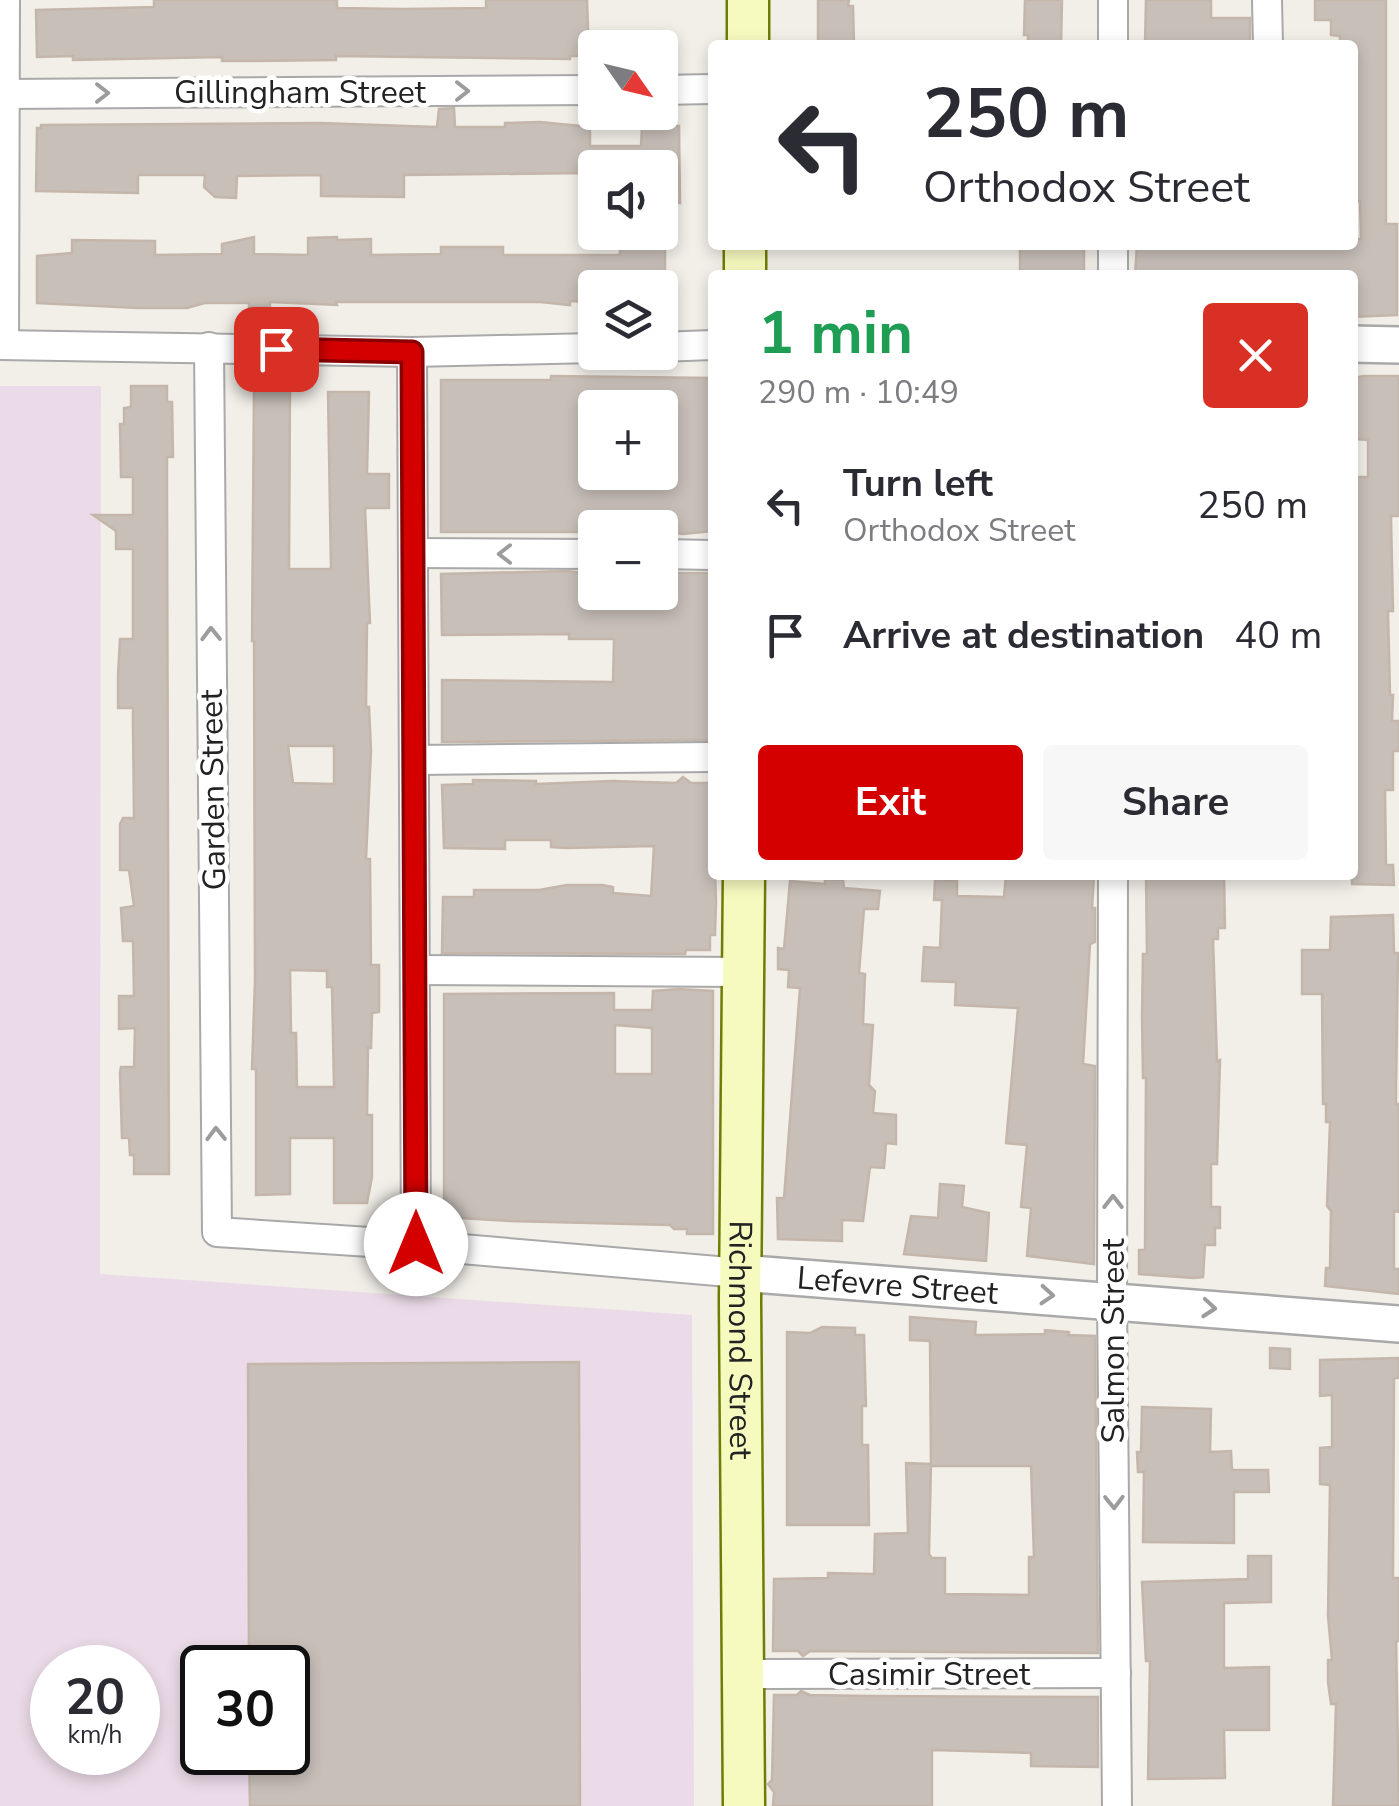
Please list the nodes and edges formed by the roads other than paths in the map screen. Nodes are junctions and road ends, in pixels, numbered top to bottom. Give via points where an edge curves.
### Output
1 (4, 0) edge
2 (748, 0) edge
3 (1113, 0) edge
4 (1268, 0) edge
5 (748, 40) edge
6 (1113, 40) edge
7 (1268, 40) edge
8 (708, 89) edge
9 (578, 90) edge
10 (678, 90) edge
11 (5, 94) junction
12 (1358, 344) edge
13 (1399, 345) edge
14 (2, 346) edge
15 (708, 346) edge
16 (678, 347) edge
17 (208, 348) junction
18 (578, 348) edge
19 (412, 352) junction
20 (414, 553) junction
21 (578, 554) edge
22 (678, 554) edge
23 (708, 555) edge
24 (708, 758) edge
25 (416, 760) junction
26 (744, 880) edge
27 (1113, 880) edge
28 (416, 970) junction
29 (742, 972) junction
30 (217, 1232) joint
31 (416, 1244) junction
32 (740, 1273) junction
33 (1112, 1300) junction
34 (1399, 1324) edge
35 (1116, 1673) junction
36 (742, 1674) junction
37 (744, 1806) edge
38 (1118, 1806) edge

1 - 11 street
2 - 5 main road
3 - 6 street
4 - 7 street
8 - 10 street
11 -> 9 street, Gillingham Street
11 - 14 street
12 - 13 street
14 - 17 street
15 - 16 street
17 - 19 street
30 -> 17 street, Garden Street
18 - 19 street
19 - 20 street
21 -> 20 street
20 - 25 street
22 - 23 street
24 - 25 street
25 - 28 street
26 - 29 main road, Richmond Street
33 -> 27 street, Salmon Street
28 - 29 street
28 - 31 street
29 - 32 main road, Richmond Street
30 - 31 street, Lefevre Street
31 - 32 street, Lefevre Street
32 -> 33 street, Lefevre Street
32 - 36 main road, Richmond Street
33 -> 34 street, Lefevre Street
33 -> 35 street, Salmon Street
35 - 36 street, Casimir Street
35 - 38 street, Salmon Street
36 - 37 main road, Richmond Street

